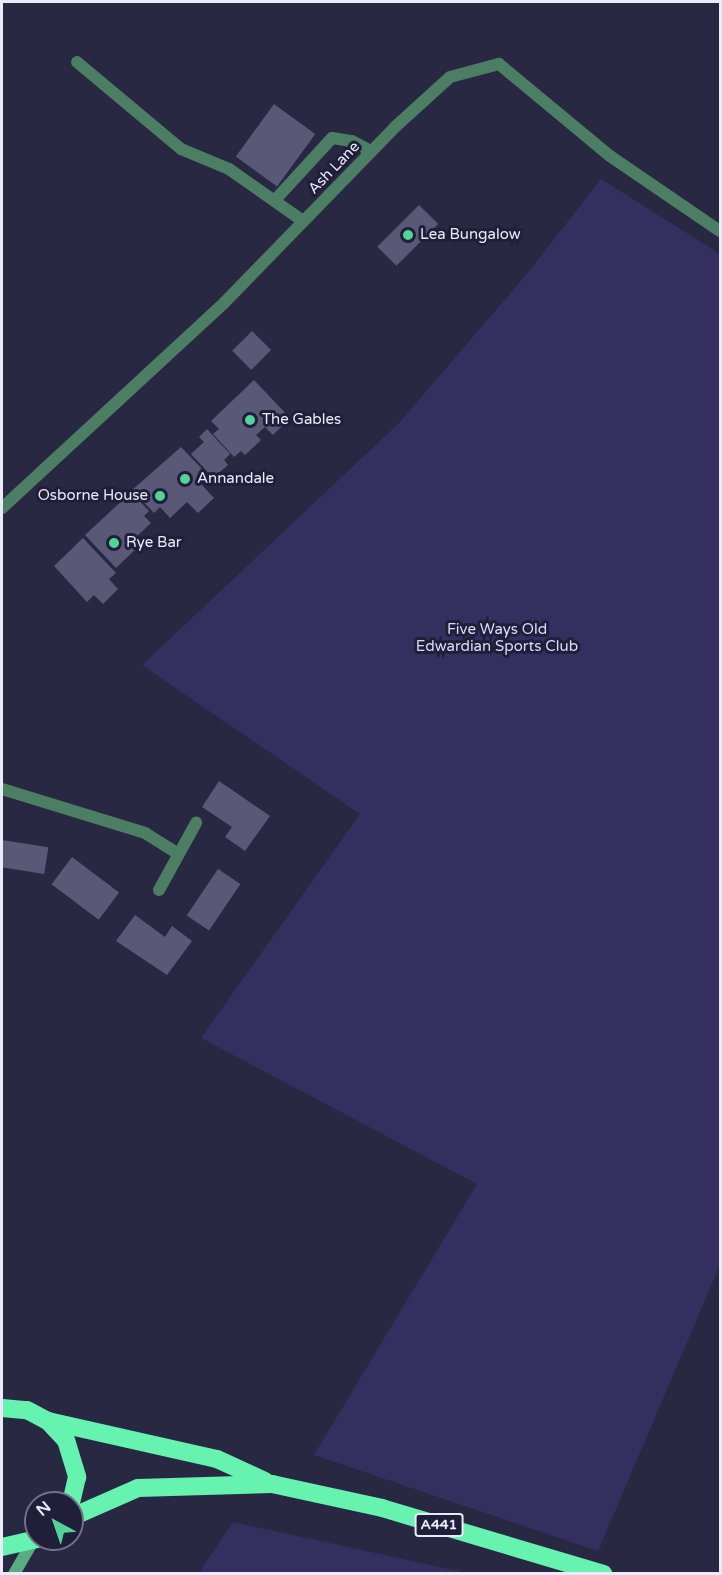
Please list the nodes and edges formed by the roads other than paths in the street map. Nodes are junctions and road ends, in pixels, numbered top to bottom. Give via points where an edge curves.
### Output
1 (77, 62) dead end
2 (371, 151) junction
3 (275, 200) junction
4 (303, 221) junction
5 (720, 231) edge
6 (2, 508) edge
7 (2, 789) edge
8 (196, 823) dead end
9 (178, 854) junction
10 (159, 890) dead end
11 (2, 1407) edge
12 (48, 1420) junction
13 (272, 1484) junction
14 (72, 1491) edge
15 (84, 1512) edge
16 (24, 1543) edge
17 (2, 1547) edge
18 (29, 1551) edge
19 (14, 1574) edge
20 (603, 1574) edge

1 - 3 street via 181,149 229,169
2 - 3 street via 352,141 332,138
2 - 4 street, Ash Lane
2 - 5 street, Ash Lane via 450,76 499,64 610,156
3 - 4 street
4 - 6 street, Ash Lane via 224,303
7 - 9 street via 145,833
8 - 9 street
9 - 10 street
11 - 12 highway via 27,1410
12 - 13 highway, A441 via 217,1459
12 - 14 highway via 66,1440 75,1463
13 - 15 highway, A441 via 138,1488
13 - 20 highway, A441 via 382,1508
16 - 17 highway
18 - 19 main road

